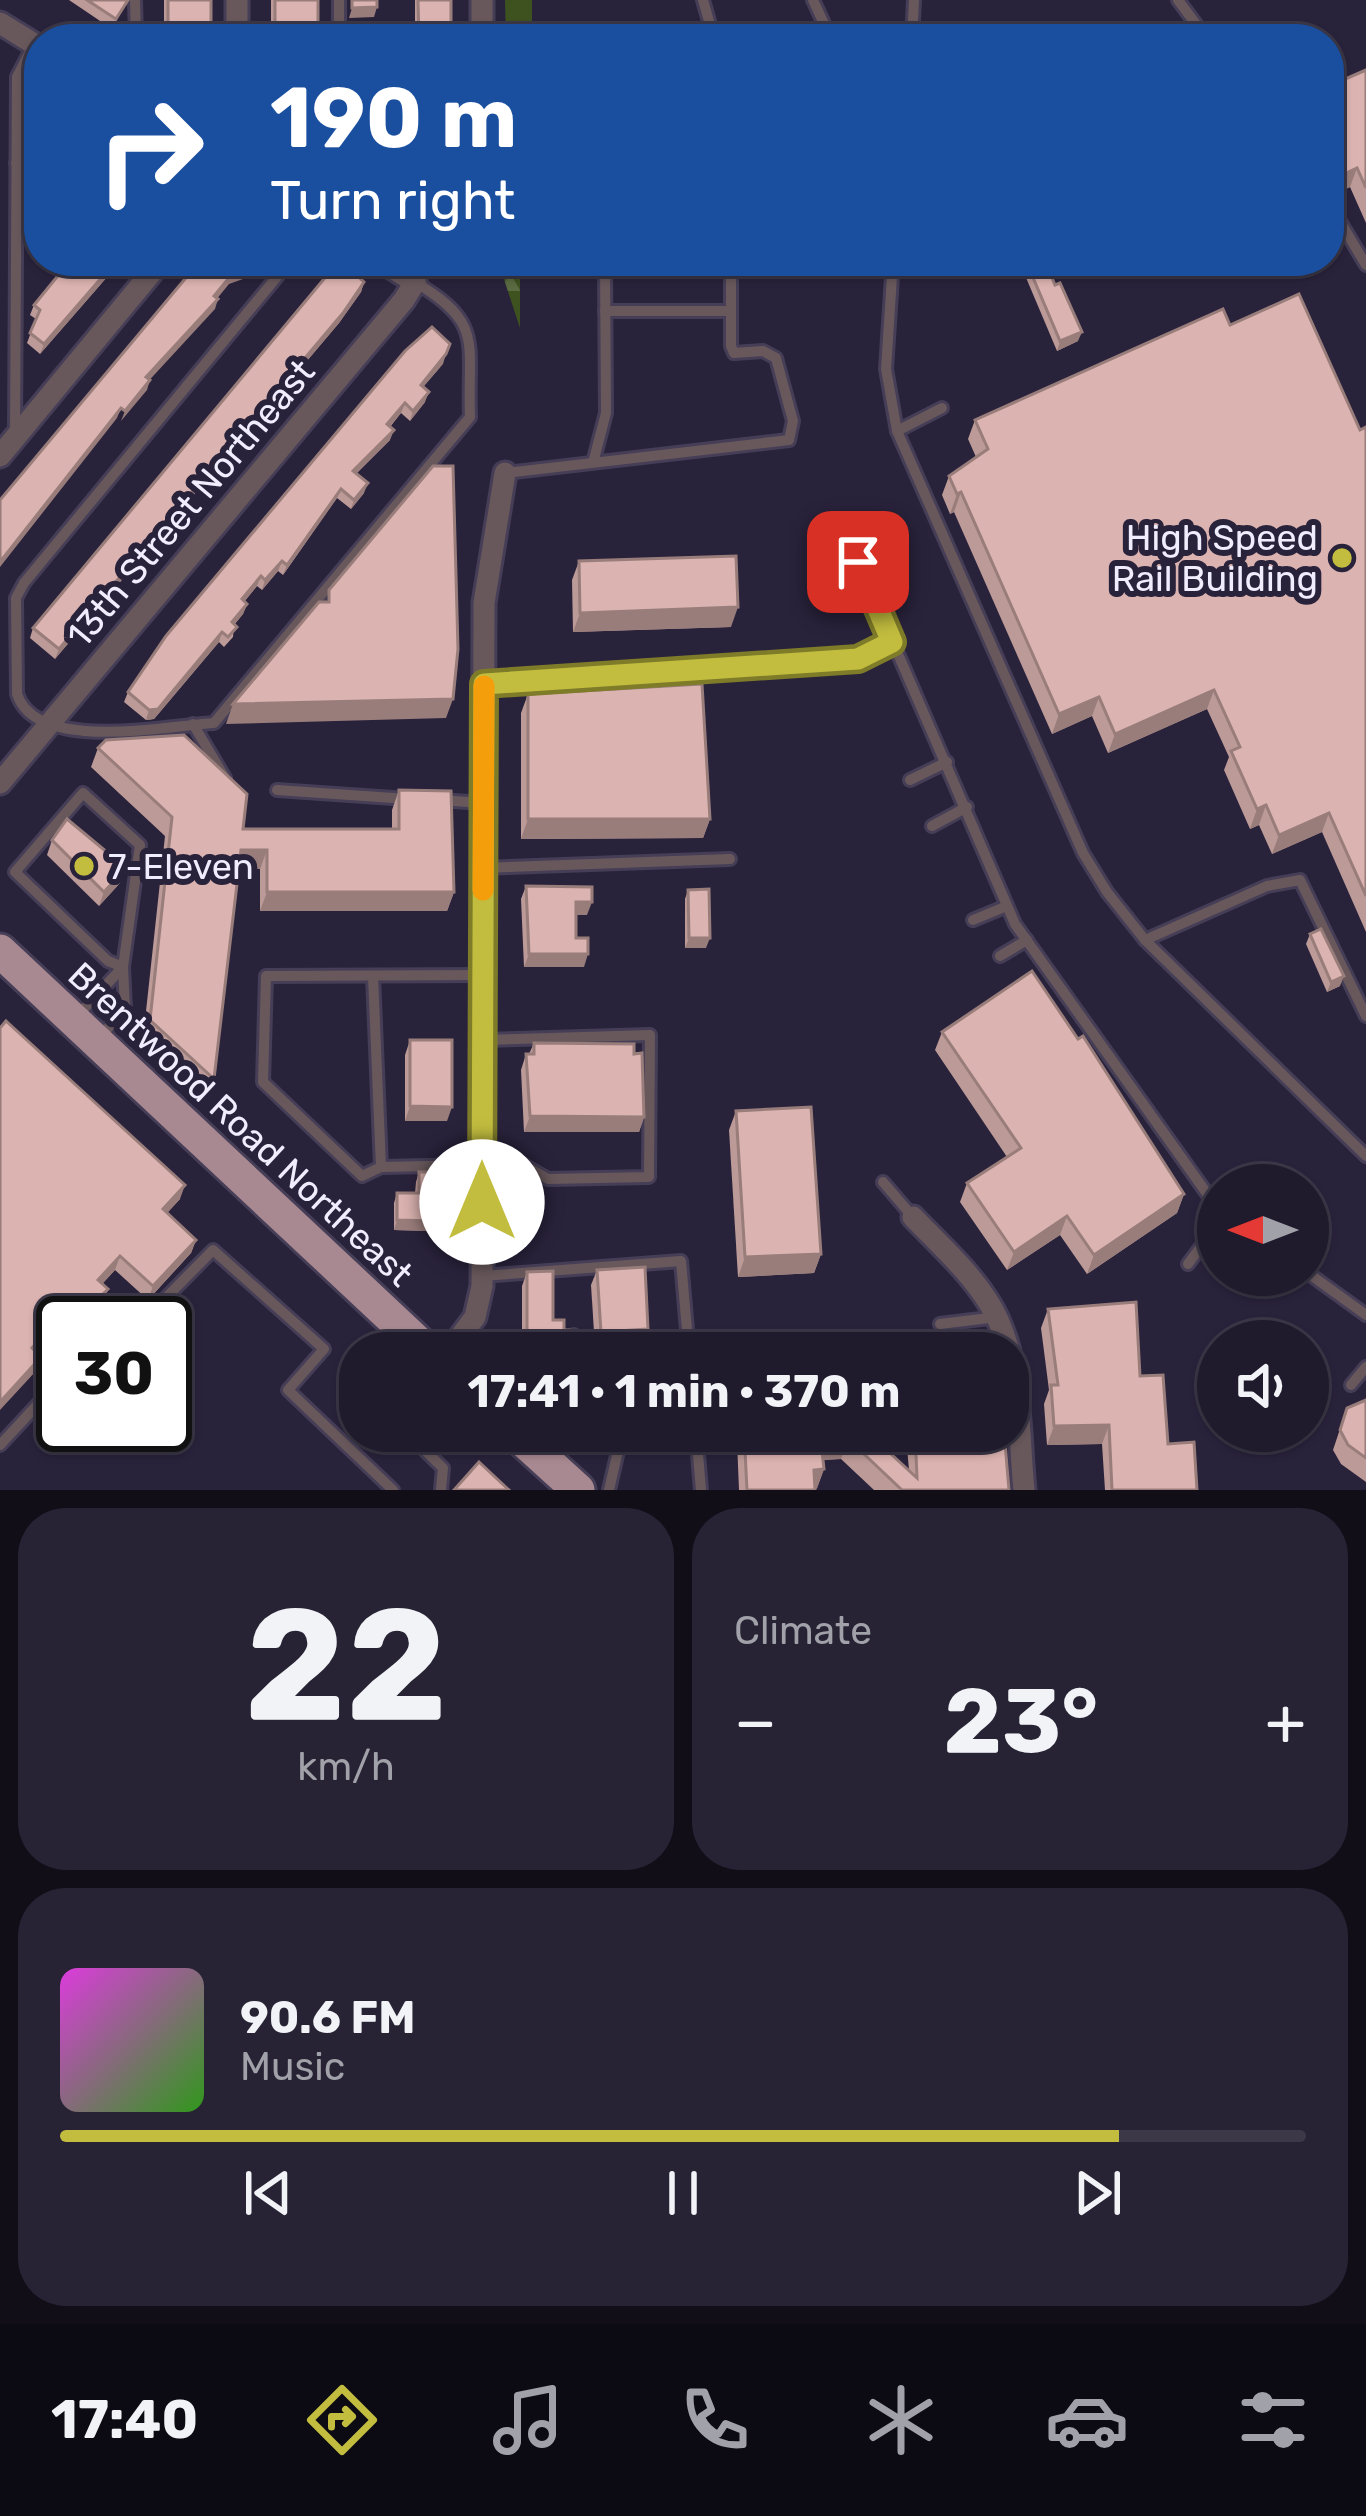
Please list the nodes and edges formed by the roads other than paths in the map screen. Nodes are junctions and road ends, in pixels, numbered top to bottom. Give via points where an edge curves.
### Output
1 (24, 65) edge
2 (16, 163) junction
3 (24, 168) edge
4 (1344, 228) edge
5 (1366, 265) edge
6 (149, 276) edge
7 (278, 276) edge
8 (409, 276) edge
9 (417, 276) edge
10 (605, 276) edge
11 (731, 276) edge
12 (892, 276) edge
13 (605, 311) junction
14 (731, 311) junction
15 (942, 408) dead end
16 (897, 431) junction
17 (8, 447) edge
18 (594, 459) junction
19 (505, 473) joint
20 (843, 527) dead end
21 (892, 642) junction
22 (484, 684) junction
23 (193, 724) junction
24 (47, 725) junction
25 (946, 762) junction
26 (225, 778) edge
27 (910, 780) dead end
28 (0, 783) edge
29 (277, 790) dead end
30 (484, 803) junction
31 (967, 808) junction
32 (62, 818) junction
33 (932, 826) dead end
34 (77, 830) edge
35 (730, 859) dead end
36 (484, 868) junction
37 (120, 870) edge
38 (135, 883) junction
39 (1007, 906) junction
40 (973, 920) dead end
41 (1027, 940) junction
42 (1145, 940) junction
43 (0, 951) edge
44 (1000, 956) dead end
45 (123, 968) junction
46 (483, 975) junction
47 (373, 976) junction
48 (1366, 1016) edge
49 (85, 1030) junction
50 (483, 1040) junction
51 (1366, 1156) edge
52 (483, 1165) junction
53 (380, 1167) junction
54 (1197, 1179) edge
55 (883, 1182) dead end
56 (913, 1217) joint
57 (1197, 1251) edge
58 (1187, 1264) dead end
59 (482, 1276) junction
60 (1329, 1288) edge
61 (168, 1296) edge
62 (1366, 1315) edge
63 (997, 1317) junction
64 (940, 1324) dead end
65 (384, 1332) edge
66 (464, 1332) edge
67 (687, 1332) edge
68 (1000, 1332) edge
69 (1366, 1366) edge
70 (1351, 1385) dead end
71 (36, 1406) edge
72 (0, 1445) edge
73 (427, 1452) edge
74 (543, 1452) edge
75 (617, 1452) edge
76 (698, 1452) edge
77 (1019, 1452) edge
78 (393, 1490) edge
79 (441, 1490) edge
80 (578, 1490) edge
81 (609, 1490) edge
82 (701, 1490) edge
83 (1024, 1490) edge

1 - 2 lane via 17,77
2 - 3 lane
2 - 17 lane
4 - 5 lane
6 - 17 street
7 - 24 lane via 16,598 17,694
8 - 24 street, 13th Street Northeast
9 - 23 lane via 466,326 470,417 214,723
10 - 13 lane
11 - 14 lane
12 - 16 lane via 886,369
13 - 14 lane
13 - 18 lane via 606,412
14 - 18 lane via 734,353 776,358 793,421 789,440
15 - 16 lane
16 - 42 lane via 1083,853
18 - 19 lane
19 - 22 street via 486,574
20 - 21 lane
21 - 22 lane via 847,661
21 - 25 lane
22 - 30 street
23 - 24 lane via 78,732
23 - 26 lane
24 - 28 street, 13th Street Northeast
25 - 27 lane
25 - 31 lane
29 - 30 lane
30 - 36 street
31 - 33 lane
31 - 39 lane
32 - 34 lane
32 - 38 lane via 83,793 140,845
32 - 45 lane via 15,872
35 - 36 lane
36 - 46 street
37 - 38 lane
38 - 45 lane
39 - 40 lane
39 - 41 lane
41 - 44 lane
41 - 54 lane
42 - 48 lane via 1267,886 1300,880
42 - 51 lane
43 - 49 main road, Brentwood Road Northeast
45 - 49 lane
45 - 49 lane via 125,1009
46 - 47 lane
46 - 50 street
47 - 53 lane
47 - 53 lane via 266,976 263,1082 362,1176
49 - 65 main road, Brentwood Road Northeast
50 - 52 street
50 - 52 lane via 650,1035 649,1177 548,1179 522,1164
52 - 53 lane
52 - 59 street
55 - 56 lane
56 - 63 street
57 - 58 lane
59 - 66 street via 475,1317
59 - 67 lane via 681,1261
60 - 62 lane
61 - 78 lane via 213,1250 324,1349 288,1390
63 - 64 lane
63 - 68 street
69 - 70 lane
71 - 72 lane
73 - 79 lane via 443,1468
74 - 80 main road
75 - 81 lane
76 - 82 lane
77 - 83 street

